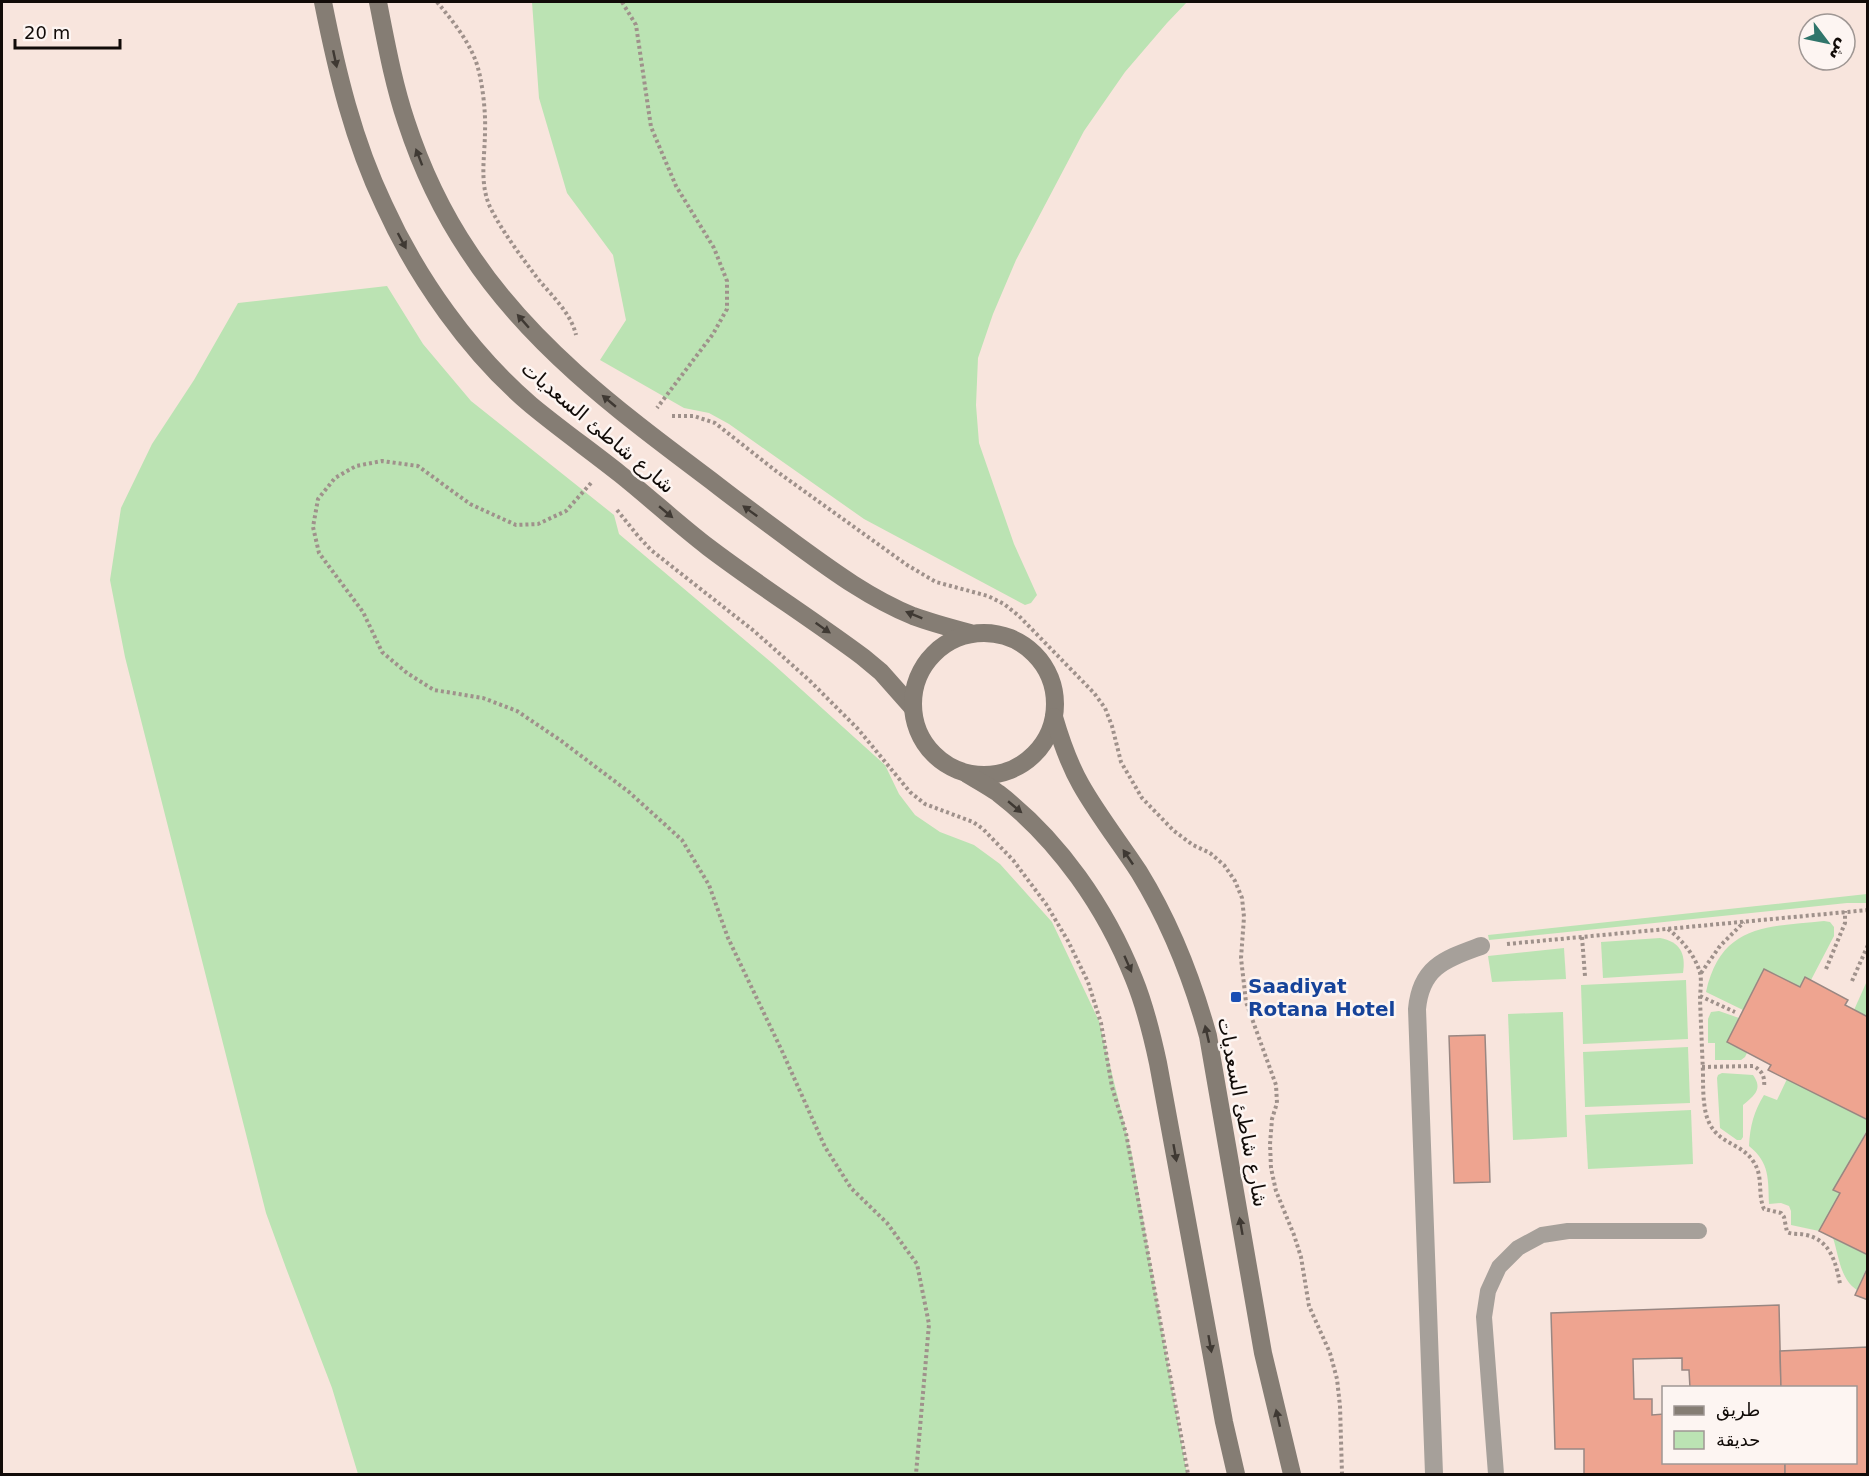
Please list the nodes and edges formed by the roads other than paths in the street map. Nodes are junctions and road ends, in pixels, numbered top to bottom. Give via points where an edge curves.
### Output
1 (323, 2) edge
2 (378, 2) edge
3 (970, 633) junction
4 (912, 707) junction
5 (1054, 717) junction
6 (967, 774) junction
7 (1481, 946) road end
8 (1699, 1231) dead end
9 (1236, 1474) edge
10 (1292, 1474) edge
11 (1434, 1474) edge
12 (1496, 1474) edge

1 -> 4 street, شارع شاطئ السعديات via 336,66 364,160 412,259 456,324 530,404 708,546 863,657
3 -> 2 street, شارع شاطئ السعديات via 913,615 860,589 654,438 564,363 529,328 469,252 423,166 393,74
3 - 4 street via 934,651 921,668
3 - 5 street via 993,632 1016,639 1034,652 1048,671 1055,693
4 - 6 street via 916,730 928,750 945,765
5 - 6 street via 1046,739 1032,757 1012,770 990,776
10 -> 5 street, شارع شاطئ السعديات via 1263,1353 1212,1058 1196,993 1161,910 1080,783
6 -> 9 street via 1022,813 1073,870 1118,942 1135,981 1158,1063
7 - 11 street via 1440,963 1430,972 1418,996
8 - 12 lane via 1542,1235 1518,1248 1499,1267 1488,1291 1484,1317

